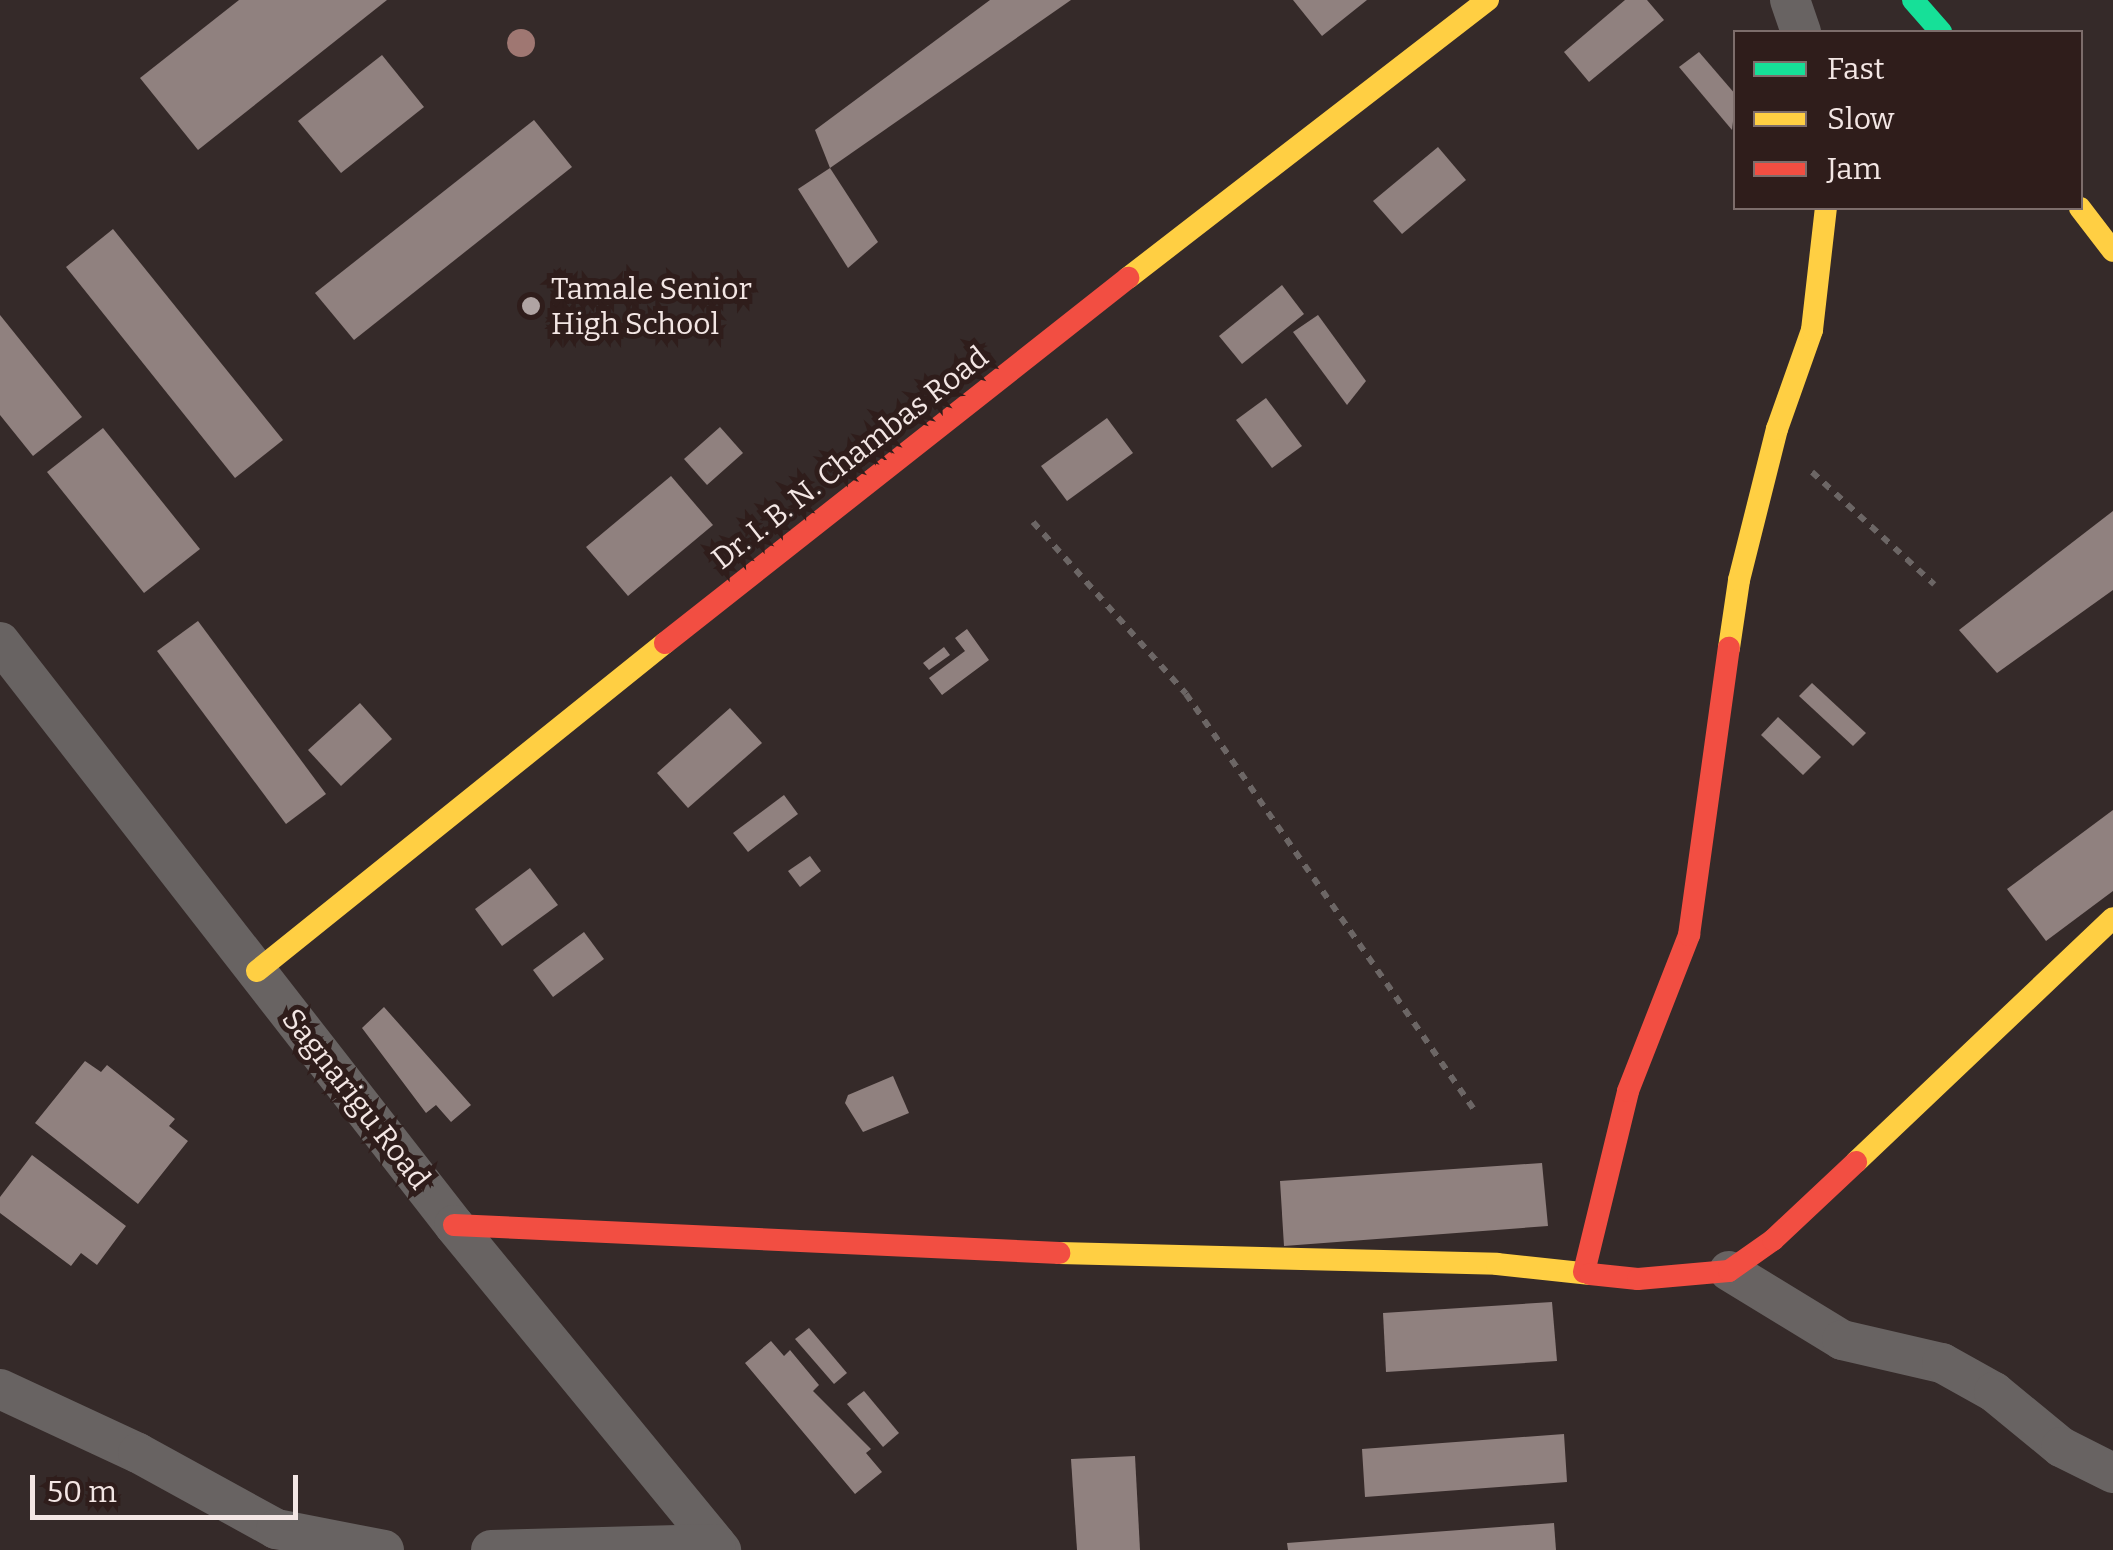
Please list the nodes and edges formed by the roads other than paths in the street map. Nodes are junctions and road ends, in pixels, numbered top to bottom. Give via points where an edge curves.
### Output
1 (1488, 0) edge
2 (1790, 0) edge
3 (1913, 0) edge
4 (1800, 30) edge
5 (1939, 30) edge
6 (1826, 210) edge
7 (2082, 210) edge
8 (2113, 251) edge
9 (0, 642) edge
10 (2113, 918) edge
11 (257, 971) junction
12 (454, 1225) junction
13 (1729, 1271) junction
14 (1584, 1272) junction
15 (0, 1389) edge
16 (2113, 1473) edge
17 (718, 1547) edge
18 (384, 1550) edge
19 (491, 1550) edge

1 - 11 street, Dr. I. B. N. Chambas Road via 896,458
2 - 4 street
3 - 5 street
6 - 14 street via 1812,330 1777,430 1739,580 1689,935 1628,1091
7 - 8 street
9 - 11 street, Sagnarigu Road
10 - 13 street via 1830,1189
11 - 12 street, Sagnarigu Road
12 - 14 street via 855,1248 1497,1264
12 - 17 street, Sagnarigu Road
13 - 14 street via 1682,1281
13 - 16 street via 1842,1340 1942,1364 1994,1392 2060,1447
15 - 18 street via 276,1529
17 - 19 street

